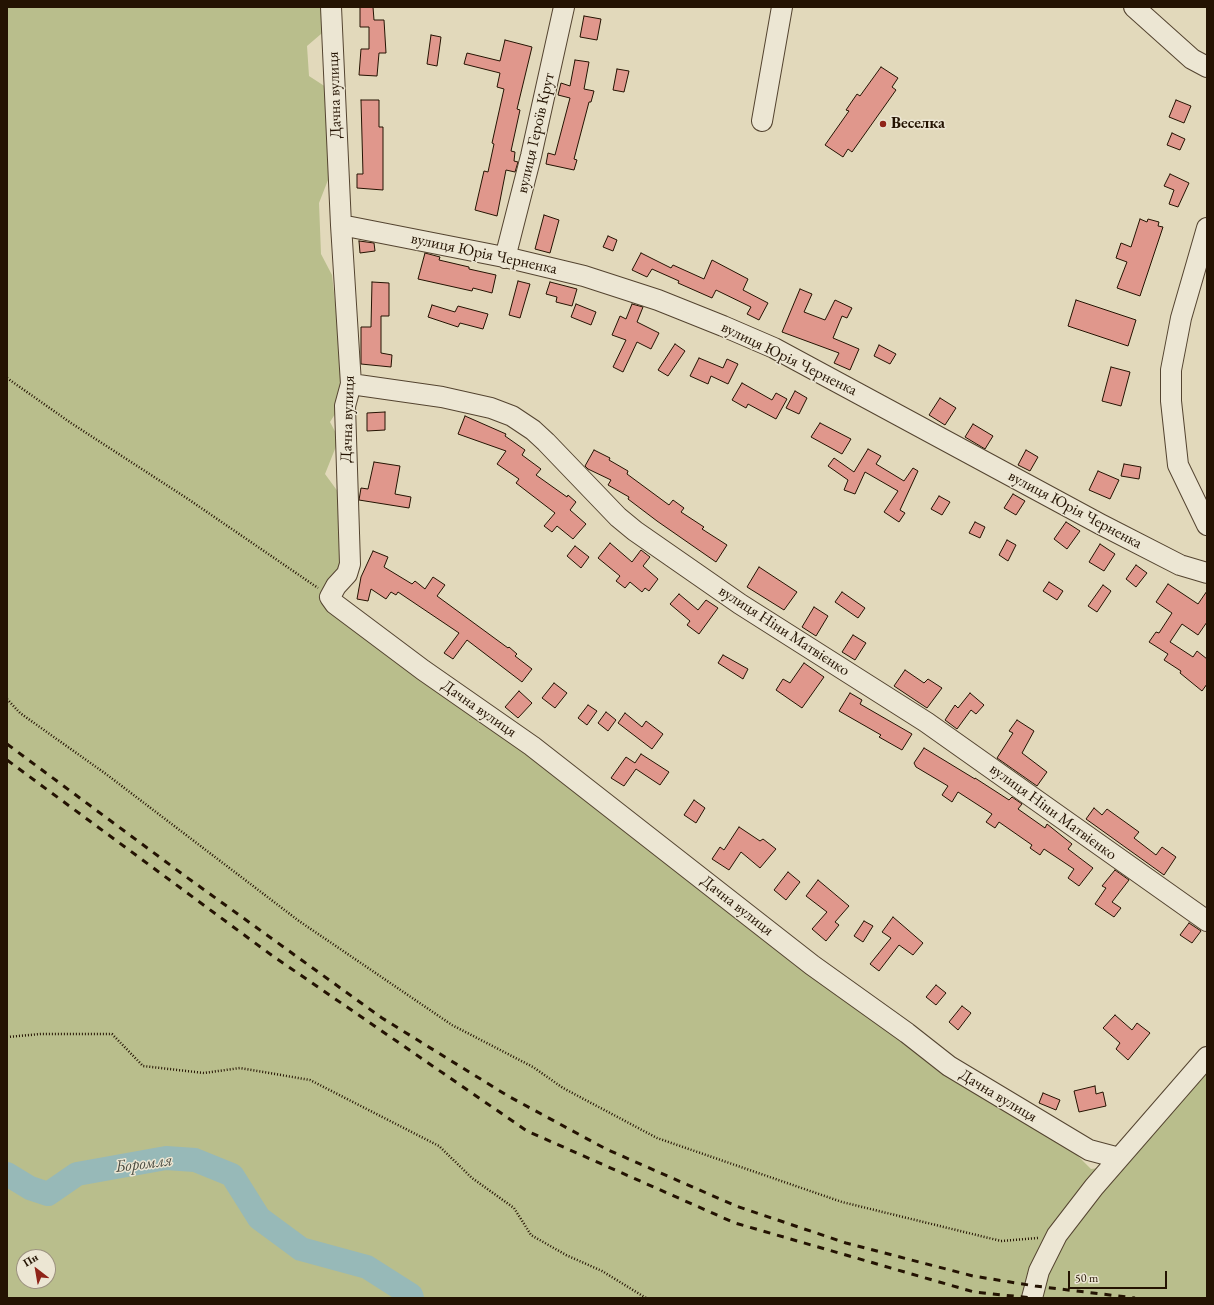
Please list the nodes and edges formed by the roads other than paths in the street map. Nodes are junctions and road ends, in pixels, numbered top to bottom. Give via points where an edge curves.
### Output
1 (332, 7) edge
2 (564, 7) edge
3 (782, 7) edge
4 (1134, 7) edge
5 (1207, 67) edge
6 (762, 121) dead end
7 (340, 225) junction
8 (1207, 228) edge
9 (505, 258) junction
10 (351, 384) junction
11 (1207, 524) edge
12 (1207, 573) edge
13 (1207, 921) edge
14 (1207, 1057) edge
15 (1119, 1158) junction
16 (1032, 1298) edge

1 - 7 street, Дачна вулиця
2 - 9 street, вулиця Героїв Крут
3 - 6 street
4 - 5 street via 1192,59
7 - 9 street, вулиця Юрія Черненка
7 - 10 street, Дачна вулиця
8 - 11 street via 1181,318 1171,370 1171,401 1178,464
9 - 12 street, вулиця Юрія Черненка via 584,276 650,298 774,348 1100,524 1180,564
10 - 13 street, вулиця Ніни Матвієнко via 442,397 491,408 512,416 538,434 618,517 635,531 740,604 926,722
10 - 15 street, Дачна вулиця via 345,406 350,564 347,574 330,597 335,604 423,670 532,746 812,965 908,1033 949,1066 1089,1150
14 - 15 street
15 - 16 street via 1056,1234 1039,1271

